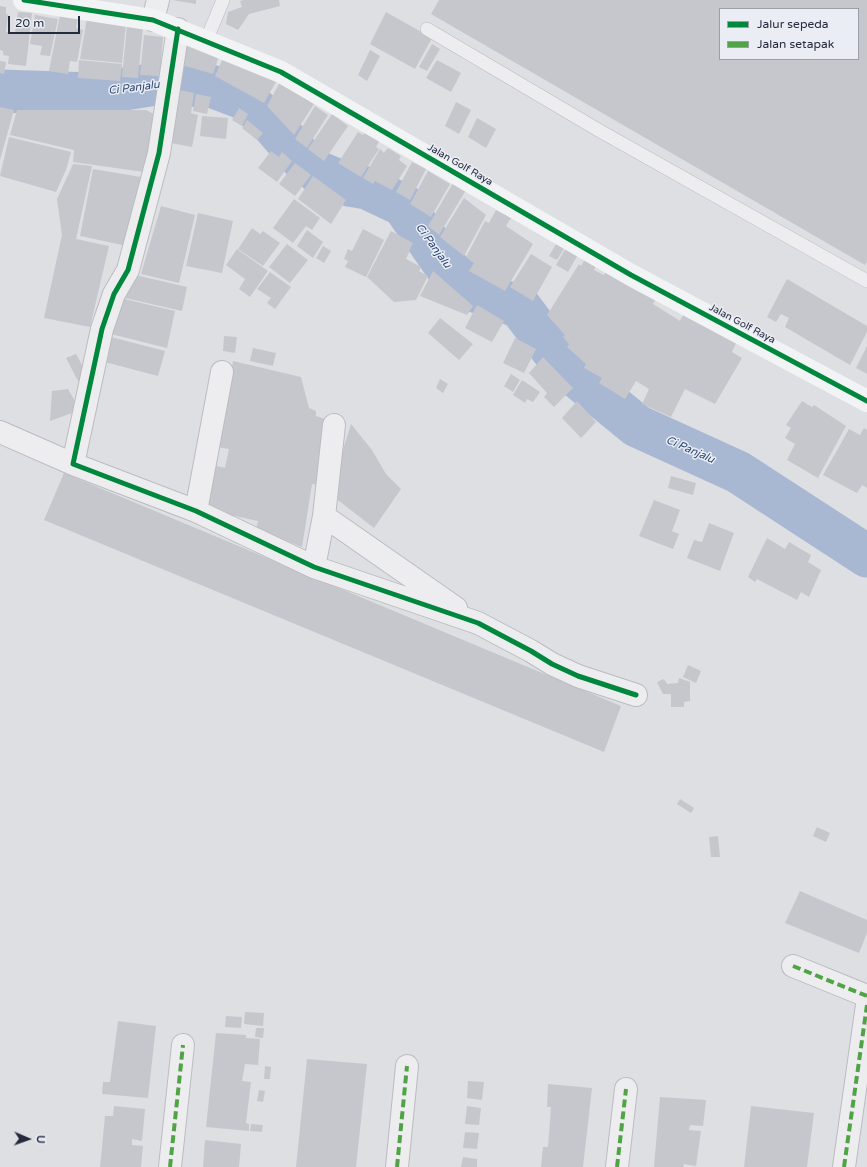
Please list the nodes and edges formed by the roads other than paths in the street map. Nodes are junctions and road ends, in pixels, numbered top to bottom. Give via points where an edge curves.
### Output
1 (24, 0) edge
2 (223, 0) edge
3 (63, 3) edge
4 (155, 10) edge
5 (178, 29) junction
6 (427, 30) dead end
7 (206, 41) junction
8 (867, 281) edge
9 (222, 372) dead end
10 (867, 401) edge
11 (334, 425) dead end
12 (0, 432) edge
13 (73, 464) junction
14 (196, 511) junction
15 (324, 516) junction
16 (314, 567) junction
17 (478, 624) junction
18 (636, 695) dead end
19 (793, 966) dead end
20 (867, 996) edge
21 (867, 1004) edge
22 (183, 1045) dead end
23 (407, 1066) dead end
24 (626, 1089) dead end
25 (170, 1167) edge
26 (397, 1167) edge
27 (617, 1167) edge
28 (844, 1167) edge

1 - 3 street, Jalan Golf Raya
2 - 7 lane
3 - 4 street, Jalan Golf Raya
4 - 5 street, Jalan Golf Raya
5 - 7 street, Jalan Golf Raya
5 - 13 street via 159,153 128,270 114,294 102,329
6 - 8 lane via 600,131
7 - 10 street, Jalan Golf Raya via 281,72 631,275
9 - 14 street
11 - 15 street
12 - 13 street
13 - 14 street
14 - 16 street
15 - 16 street
15 - 17 street
16 - 17 street
17 - 18 street via 578,676
19 - 20 street
21 - 28 street
22 - 25 street
23 - 26 street
24 - 27 street

